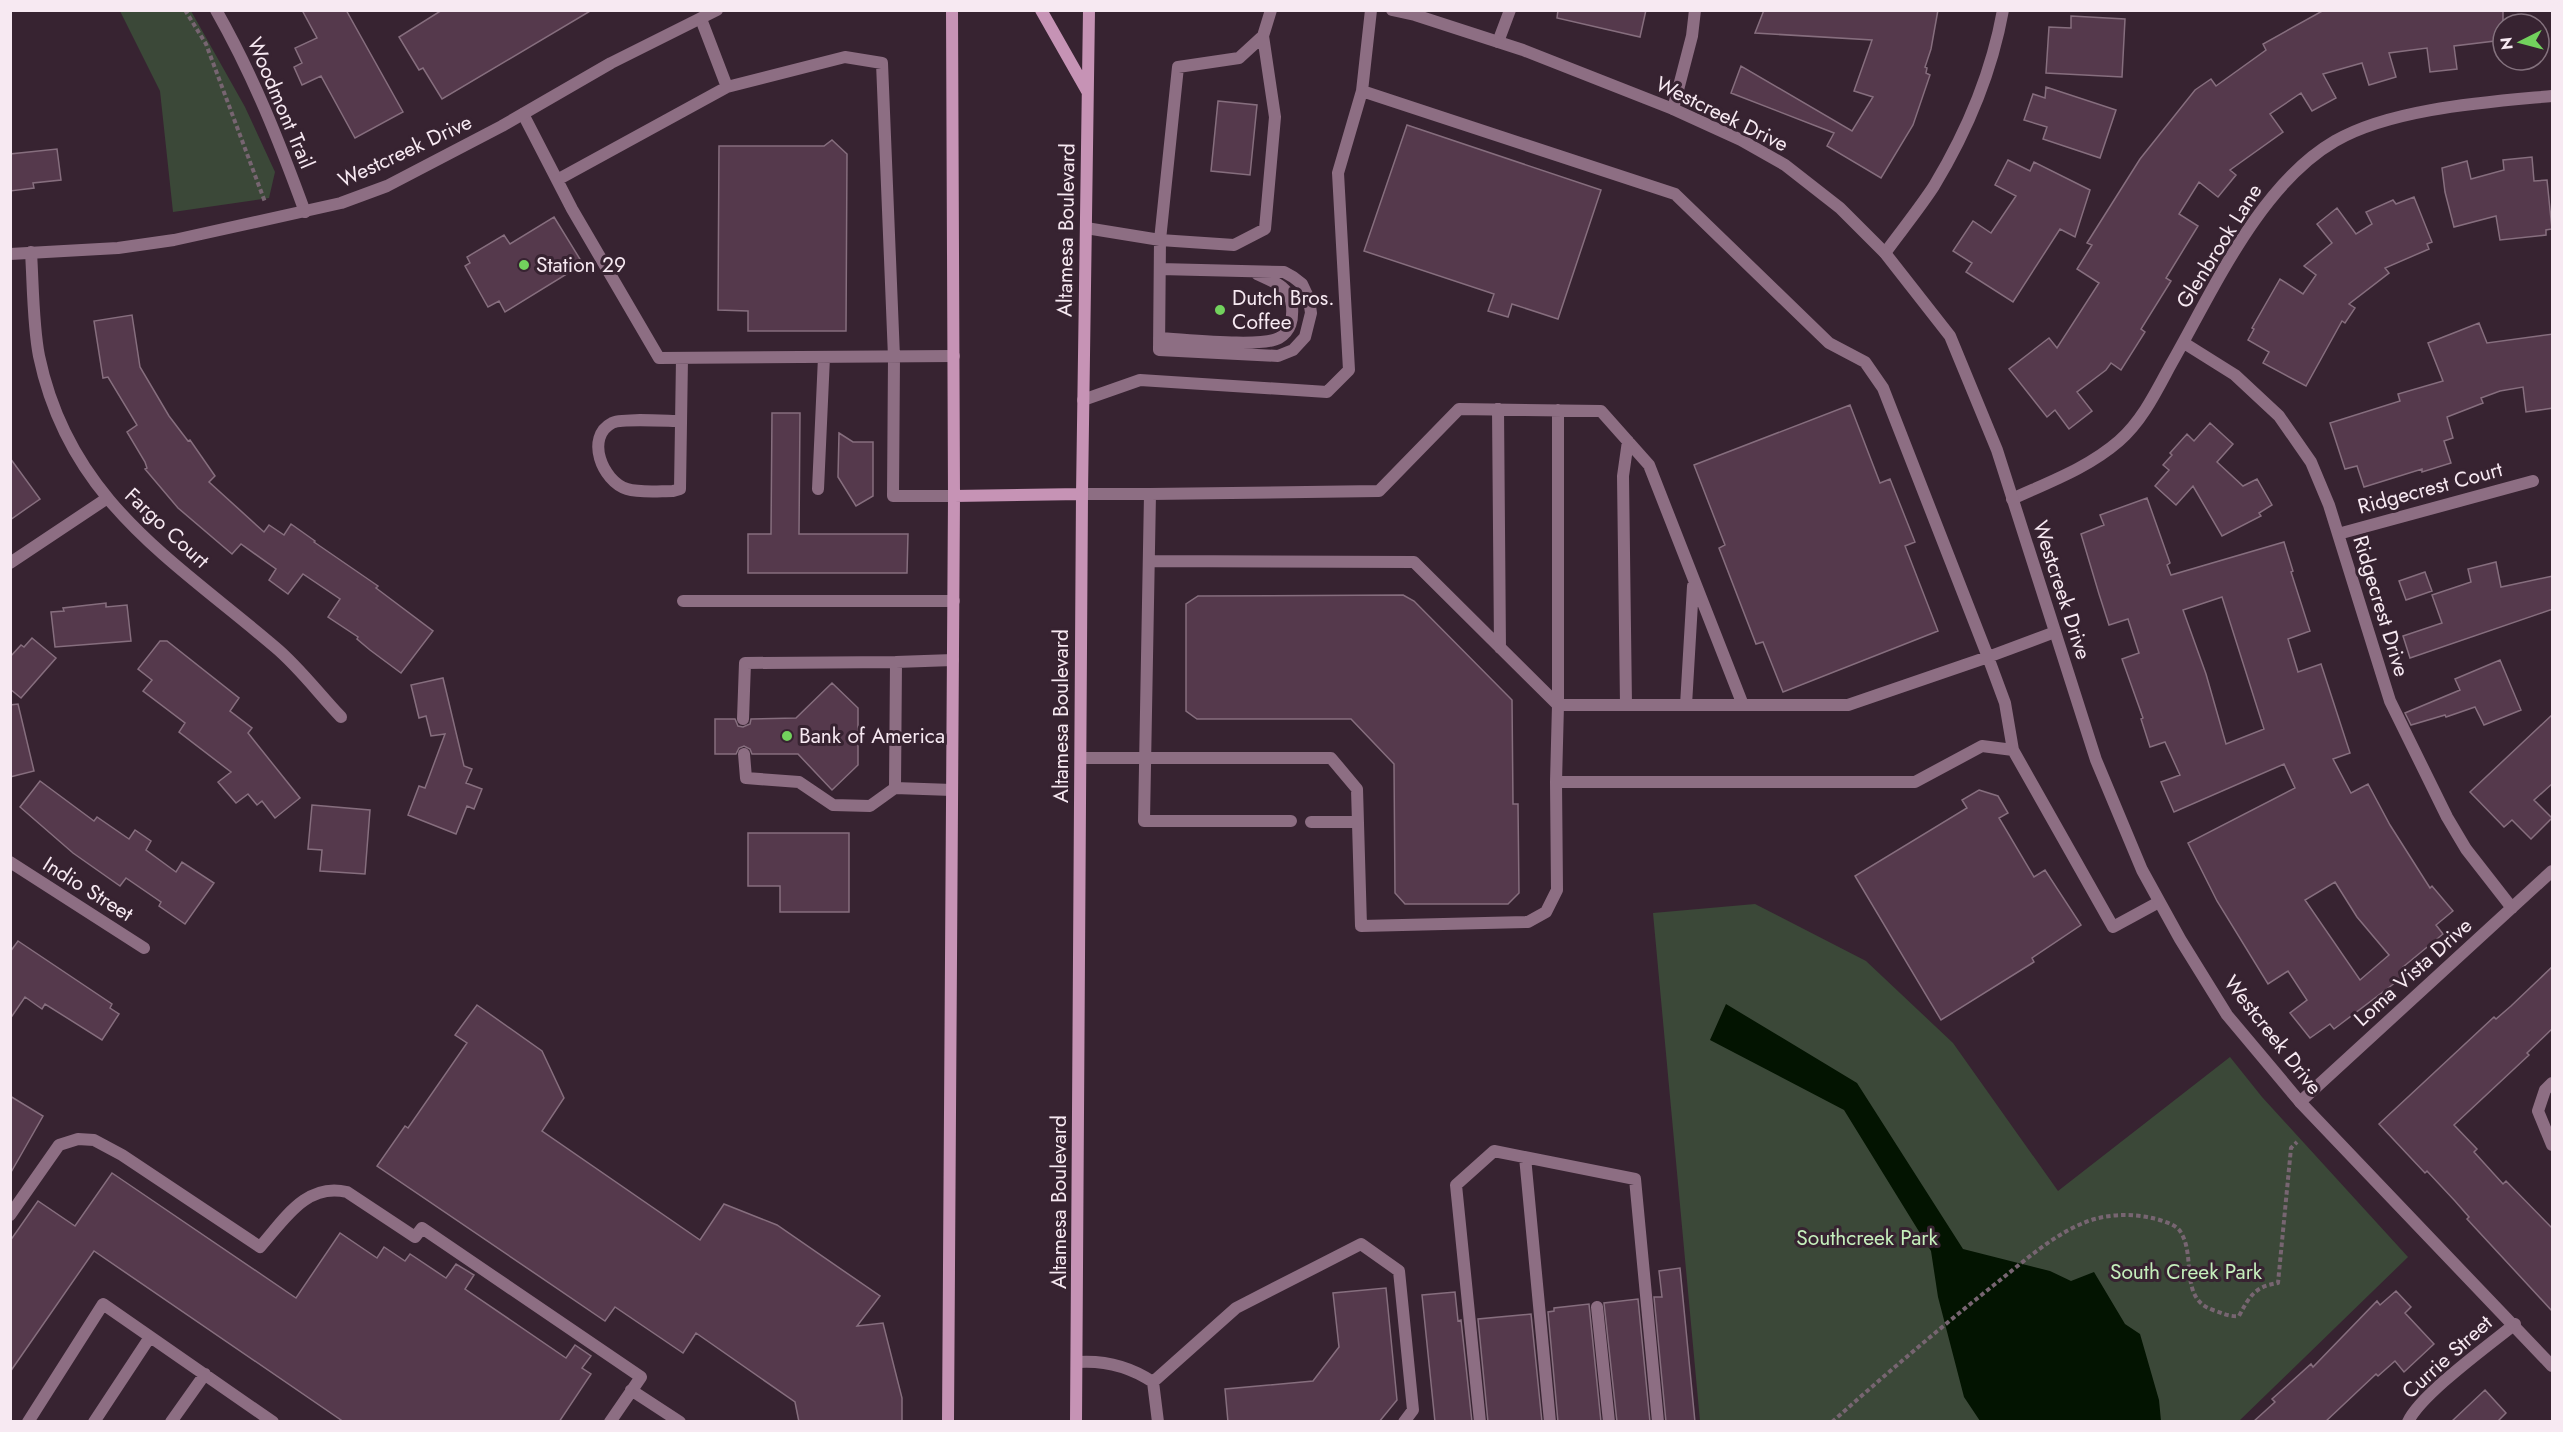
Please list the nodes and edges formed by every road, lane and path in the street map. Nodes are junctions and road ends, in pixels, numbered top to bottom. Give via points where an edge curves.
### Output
1 (185, 10) edge
2 (216, 10) edge
3 (717, 10) edge
4 (952, 10) edge
5 (1041, 10) edge
6 (1089, 10) edge
7 (1271, 10) edge
8 (1371, 10) edge
9 (1392, 10) edge
10 (1510, 10) edge
11 (1695, 10) edge
12 (2003, 10) edge
13 (701, 19) junction
14 (1263, 36) junction
15 (1498, 42) junction
16 (727, 87) junction
17 (1362, 91) junction
18 (1088, 92) junction
19 (2553, 96) edge
20 (1673, 109) junction
21 (523, 114) junction
22 (557, 180) junction
23 (305, 212) junction
24 (271, 220) junction
25 (1086, 228) junction
26 (1161, 240) junction
27 (31, 252) junction
28 (1885, 253) junction
29 (10, 254) edge
30 (1160, 269) junction
31 (1251, 272) junction
32 (2184, 343) junction
33 (1159, 344) junction
34 (954, 356) junction
35 (824, 357) junction
36 (894, 357) junction
37 (682, 358) junction
38 (1083, 400) junction
39 (1497, 409) junction
40 (1558, 410) junction
41 (681, 421) junction
42 (1628, 441) junction
43 (2533, 481) dead end
44 (818, 489) dead end
45 (1082, 494) junction
46 (1150, 494) junction
47 (954, 496) junction
48 (106, 499) junction
49 (2012, 499) junction
50 (2338, 534) junction
51 (1150, 561) junction
52 (10, 563) edge
53 (1694, 580) junction
54 (683, 601) dead end
55 (954, 601) junction
56 (2055, 632) junction
57 (1500, 648) junction
58 (1988, 657) junction
59 (953, 660) junction
60 (896, 662) junction
61 (1558, 705) junction
62 (1626, 705) junction
63 (1686, 705) junction
64 (1743, 705) junction
65 (341, 717) dead end
66 (743, 719) dead end
67 (2013, 750) junction
68 (744, 754) dead end
69 (1081, 758) junction
70 (1145, 758) junction
71 (1556, 782) junction
72 (895, 788) junction
73 (952, 790) junction
74 (1291, 821) dead end
75 (1311, 822) dead end
76 (1358, 822) junction
77 (10, 862) edge
78 (2553, 872) edge
79 (2159, 902) junction
80 (2512, 908) junction
81 (144, 948) dead end
82 (2553, 1083) edge
83 (2300, 1102) junction
84 (2297, 1142) dead end
85 (2553, 1145) edge
86 (1525, 1157) junction
87 (10, 1215) edge
88 (1597, 1307) dead end
89 (2515, 1324) junction
90 (150, 1337) junction
91 (1077, 1362) junction
92 (2553, 1366) edge
93 (205, 1374) junction
94 (1153, 1382) junction
95 (631, 1390) junction
96 (28, 1422) edge
97 (94, 1422) edge
98 (171, 1422) edge
99 (273, 1422) edge
100 (610, 1422) edge
101 (680, 1422) edge
102 (948, 1422) edge
103 (1076, 1422) edge
104 (1158, 1422) edge
105 (1404, 1422) edge
106 (1480, 1422) edge
107 (1550, 1422) edge
108 (1609, 1422) edge
109 (1658, 1422) edge
110 (1832, 1422) edge
111 (2408, 1422) edge

1 - 24 path via 206,44
2 - 23 street, Woodmont Trail via 282,145
3 - 13 street, Westcreek Drive
4 - 34 main road
5 - 18 main road
6 - 18 main road, Altamesa Boulevard
7 - 14 street
8 - 17 street
9 - 15 street, Westcreek Drive
10 - 15 street
11 - 20 street
12 - 28 street via 1977,97 1954,149 1933,187
13 - 16 street
13 - 21 street, Westcreek Drive via 611,63
14 - 26 street via 1239,58 1178,67
14 - 26 street via 1275,117 1264,229 1234,245
15 - 20 street, Westcreek Drive
16 - 22 street
16 - 36 street via 845,57 882,63
17 - 38 street via 1338,173 1349,370 1327,392 1140,380
17 - 58 street via 1675,194 1829,343 1865,362 1883,388
18 - 25 main road, Altamesa Boulevard
19 - 32 street, Glenbrook Lane via 2410,115 2336,140 2277,189
20 - 28 street, Westcreek Drive via 1785,165 1840,208
21 - 22 street
21 - 23 street, Westcreek Drive via 387,186
22 - 37 street via 660,358
23 - 24 street, Westcreek Drive
24 - 27 street, Westcreek Drive via 118,249
25 - 26 street
25 - 38 main road, Altamesa Boulevard
26 - 30 street
27 - 29 street, Westcreek Drive
27 - 48 street, Fargo Court via 39,355 55,411 77,455
28 - 49 street, Westcreek Drive via 1950,336 1997,450
30 - 31 street
30 - 33 street
31 - 33 street via 1279,283 1292,302 1289,330 1277,339 1259,342
31 - 33 street via 1284,272 1302,284 1310,299 1311,313 1305,337 1293,350 1278,356
32 - 49 street, Glenbrook Lane via 2143,414 2120,440 2085,466
32 - 50 street, Ridgecrest Drive via 2235,375 2279,416 2310,462
34 - 36 street
34 - 47 main road
35 - 36 street
35 - 37 street
35 - 44 street
36 - 47 street via 893,496
37 - 41 street
38 - 45 main road, Altamesa Boulevard
39 - 40 street
39 - 46 street via 1459,409 1378,491
39 - 57 street
40 - 42 street via 1601,411
40 - 61 street
41 - 41 street via 680,489 627,489 611,479 597,444 601,432 613,422
42 - 53 street via 1649,465
42 - 62 street via 1623,477
43 - 50 street, Ridgecrest Court
45 - 46 street
45 - 47 main road
45 - 69 main road, Altamesa Boulevard
46 - 51 street
47 - 55 main road
48 - 52 street
48 - 65 street, Fargo Court via 146,541 278,649
49 - 56 street, Westcreek Drive
50 - 80 street, Ridgecrest Drive via 2390,701 2461,841
51 - 57 street via 1414,562
51 - 70 street
53 - 63 street
53 - 64 street
54 - 55 street
55 - 59 main road
56 - 58 street
56 - 79 street, Westcreek Drive via 2096,760
57 - 61 street
58 - 64 street via 1848,705
58 - 67 street via 2005,704
59 - 60 street
59 - 73 main road
60 - 66 street via 745,663
60 - 72 street
61 - 62 street
61 - 71 street
62 - 63 street
63 - 64 street
67 - 71 street via 1982,746 1915,782
67 - 79 street via 2114,927
68 - 72 street via 746,778 799,782 833,805 870,806
69 - 70 street
69 - 91 main road, Altamesa Boulevard
70 - 74 street via 1144,821
70 - 76 street via 1330,758 1357,789
71 - 76 street via 1557,890 1546,912 1528,922 1361,926
72 - 73 street
73 - 102 main road
75 - 76 street
77 - 81 street, Indio Street
78 - 80 street, Loma Vista Drive
79 - 83 street, Westcreek Drive via 2227,1015
80 - 83 street, Loma Vista Drive
82 - 85 street via 2545,1090 2538,1111
83 - 89 street, Westcreek Drive
84 - 110 path via 2291,1148 2278,1283 2265,1284 2249,1297 2239,1316 2206,1308 2196,1299 2190,1285 2186,1244 2179,1229 2161,1220 2121,1215 2096,1218 2079,1224 2037,1251 1938,1329
86 - 106 street via 1494,1151 1456,1185
86 - 107 street
86 - 109 street via 1635,1179
87 - 95 street via 59,1145 78,1140 94,1140 122,1155 260,1247 302,1199 335,1189 347,1192 415,1237 422,1228 640,1377
88 - 108 street
89 - 92 street, Westcreek Drive
89 - 111 street, Currie Street via 2432,1393
90 - 93 street
90 - 96 street via 103,1304
90 - 97 street
91 - 94 street via 1101,1360 1137,1371
91 - 103 main road, Altamesa Boulevard
93 - 98 street
93 - 99 street
94 - 104 street
94 - 105 street via 1236,1308 1362,1244 1399,1271 1413,1410
95 - 100 street
95 - 101 street

